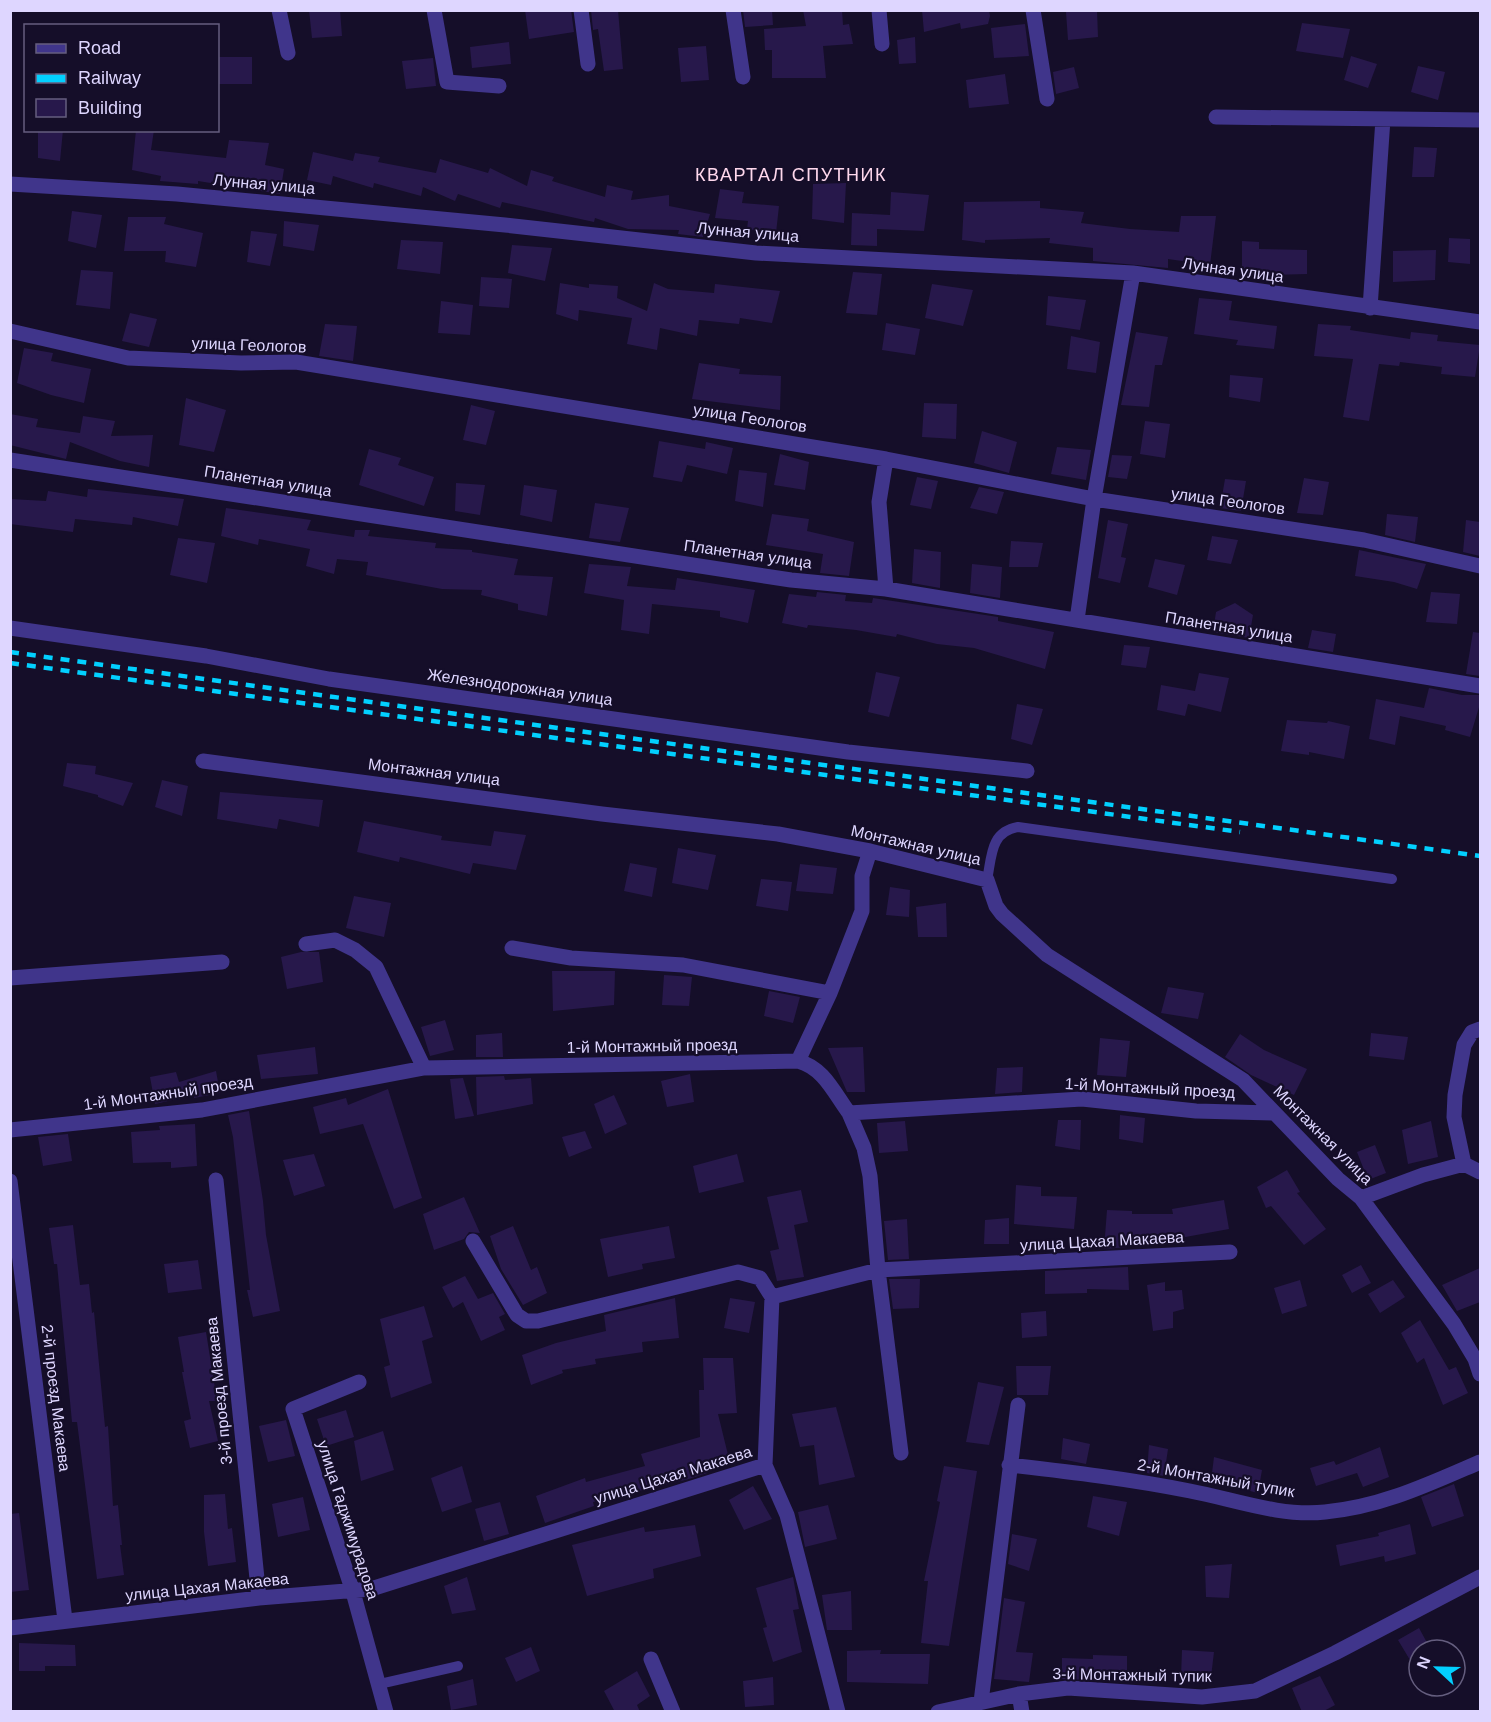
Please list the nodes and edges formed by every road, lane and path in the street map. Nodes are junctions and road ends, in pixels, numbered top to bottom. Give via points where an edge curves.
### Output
1 (279, 10) edge
2 (434, 10) edge
3 (581, 10) edge
4 (734, 10) edge
5 (879, 10) edge
6 (1033, 10) edge
7 (882, 44) dead end
8 (288, 53) dead end
9 (588, 64) dead end
10 (743, 76) dead end
11 (498, 86) dead end
12 (1047, 99) dead end
13 (1216, 117) dead end
14 (1383, 119) junction
15 (1480, 120) edge
16 (10, 184) edge
17 (1133, 273) junction
18 (1370, 308) junction
19 (1480, 322) edge
20 (10, 331) edge
21 (886, 459) junction
22 (10, 460) edge
23 (1094, 499) junction
24 (1480, 566) edge
25 (886, 589) junction
26 (1077, 620) junction
27 (10, 628) edge
28 (1480, 686) edge
29 (203, 761) dead end
30 (1027, 771) dead end
31 (870, 851) junction
32 (1392, 879) dead end
33 (987, 880) junction
34 (306, 944) dead end
35 (512, 948) dead end
36 (222, 962) dead end
37 (10, 978) edge
38 (830, 993) junction
39 (1480, 1029) edge
40 (798, 1061) junction
41 (424, 1068) junction
42 (849, 1113) junction
43 (1274, 1113) junction
44 (10, 1130) edge
45 (1464, 1164) junction
46 (1480, 1172) edge
47 (10, 1180) edge
48 (216, 1180) dead end
49 (1360, 1197) junction
50 (473, 1241) dead end
51 (1230, 1252) dead end
52 (878, 1270) junction
53 (772, 1297) junction
54 (1480, 1374) edge
55 (358, 1382) dead end
56 (1018, 1405) dead end
57 (901, 1454) dead end
58 (1480, 1462) edge
59 (765, 1465) junction
60 (1009, 1465) junction
61 (1480, 1577) edge
62 (353, 1592) junction
63 (259, 1598) junction
64 (65, 1620) junction
65 (10, 1628) edge
66 (651, 1659) dead end
67 (458, 1666) dead end
68 (379, 1684) junction
69 (1019, 1694) junction
70 (981, 1702) junction
71 (386, 1712) edge
72 (673, 1712) edge
73 (838, 1712) edge
74 (938, 1712) edge
75 (1022, 1712) edge

1 - 8 street
2 - 11 street via 447,82
3 - 9 street
4 - 10 street
5 - 7 street
6 - 12 street
13 - 14 street
14 - 15 street
14 - 18 street
16 - 17 street, Лунная улица via 177,194 756,253
17 - 18 street, Лунная улица
17 - 23 street
18 - 19 street, Лунная улица
20 - 21 street, улица Геологов via 128,358 296,362
21 - 23 street, улица Геологов
21 - 25 street via 879,502
22 - 25 street, Планетная улица via 791,580
23 - 24 street, улица Геологов via 1342,537
23 - 26 street
25 - 26 street, Планетная улица
26 - 28 street, Планетная улица
27 - 30 street, Железнодорожная улица via 206,656 329,679 848,752
29 - 31 street, Монтажная улица via 778,834
31 - 33 street, Монтажная улица
31 - 38 street via 862,876 862,911
32 - 33 lane via 1018,827 1004,830 996,838
33 - 43 street, Монтажная улица via 996,906 1040,949 1243,1080
34 - 41 street via 335,940 355,950 376,968
35 - 38 street via 571,958 683,965
36 - 37 street
38 - 40 street
39 - 45 street via 1472,1032 1464,1045 1455,1095 1454,1117
40 - 41 street, 1-й Монтажный проезд
40 - 42 street via 811,1064 820,1073
41 - 44 street, 1-й Монтажный проезд via 202,1110
42 - 43 street, 1-й Монтажный проезд via 1082,1099 1196,1111
42 - 52 street via 870,1176
43 - 49 street, Монтажная улица
45 - 46 street
45 - 49 street
47 - 64 street, 2-й проезд Макаева
48 - 63 street, 3-й проезд Макаева
49 - 54 street, Монтажная улица via 1454,1324
50 - 53 street via 517,1315 526,1321 738,1272 760,1278
51 - 52 street, улица Цахая Макаева
52 - 53 street, улица Цахая Макаева
52 - 57 street
53 - 59 street, улица Цахая Макаева
55 - 62 street, улица Гаджимурадова via 293,1409
56 - 60 street
58 - 60 street, 2-й Монтажный тупик via 1372,1505 1322,1513 1276,1509 1179,1489
59 - 62 street, улица Цахая Макаева
59 - 73 street via 787,1515
60 - 70 street
61 - 69 street, 3-й Монтажный тупик via 1255,1691 1202,1697 1068,1688
62 - 63 street, улица Цахая Макаева
62 - 68 street, улица Гаджимурадова
63 - 64 street, улица Цахая Макаева
64 - 65 street, улица Цахая Макаева
66 - 72 street
67 - 68 lane
68 - 71 street, улица Гаджимурадова
69 - 70 street, 3-й Монтажный тупик
69 - 75 street
70 - 74 street, 3-й Монтажный тупик

